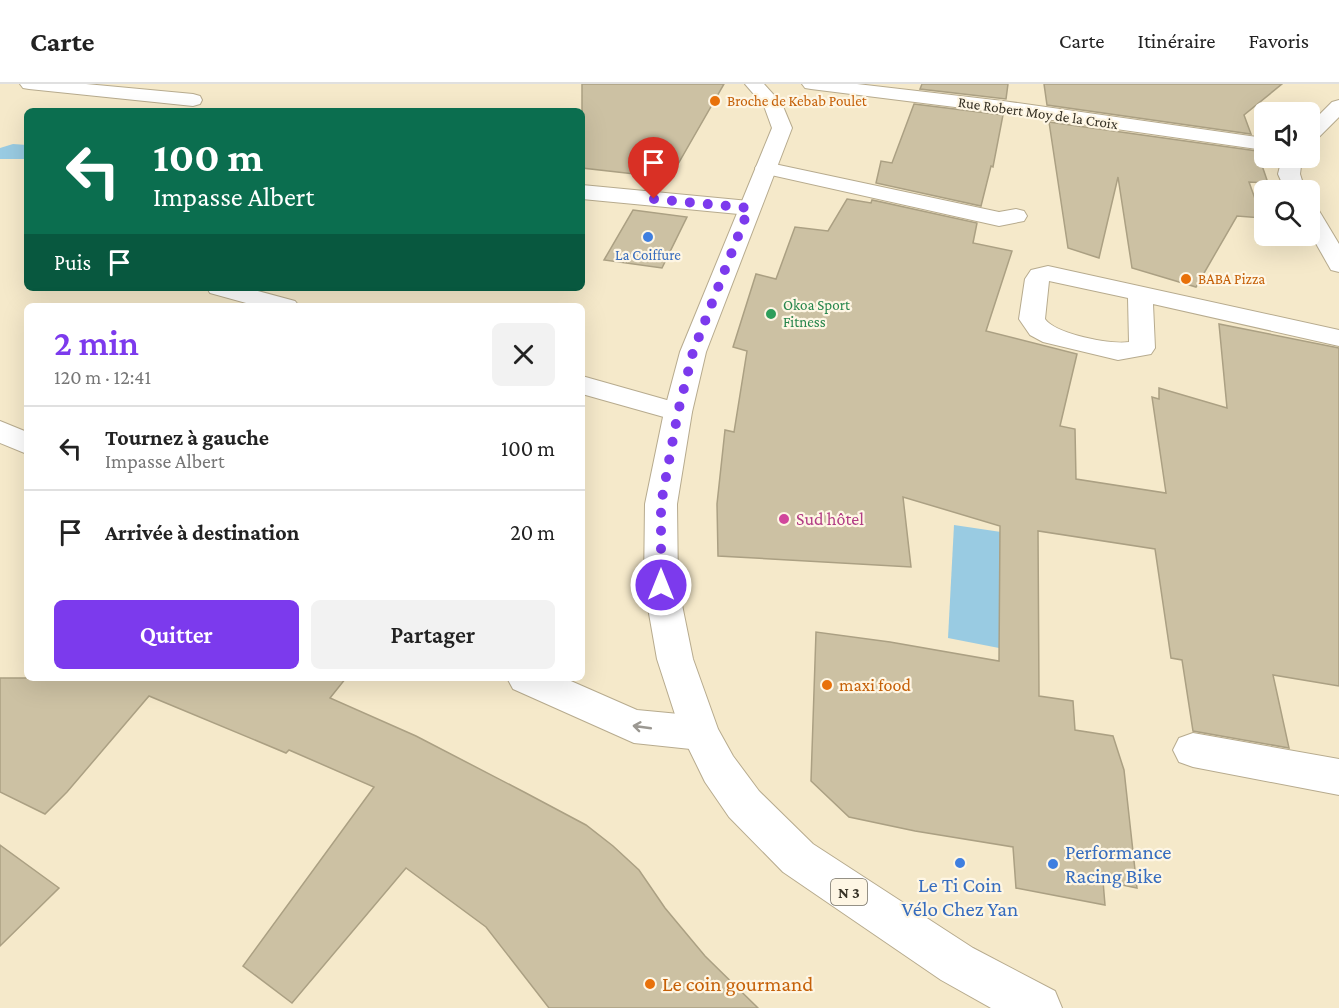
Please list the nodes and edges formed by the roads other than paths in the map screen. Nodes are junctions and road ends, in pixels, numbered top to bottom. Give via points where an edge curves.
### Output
1 (29, 84) edge
2 (754, 84) edge
3 (811, 84) edge
4 (193, 100) dead end
5 (1339, 106) edge
6 (1320, 125) edge
7 (1254, 143) edge
8 (765, 168) junction
9 (585, 192) edge
10 (749, 208) junction
11 (1016, 216) dead end
12 (1320, 232) edge
13 (1339, 265) edge
14 (230, 291) edge
15 (1140, 292) junction
16 (275, 303) edge
17 (1339, 338) edge
18 (585, 386) edge
19 (678, 412) junction
20 (0, 431) edge
21 (24, 443) edge
22 (533, 681) edge
23 (700, 733) junction
24 (1193, 750) dead end
25 (1339, 777) edge
26 (1038, 1008) edge

1 - 4 main road
2 - 8 main road, N 3 via 774,104 782,128
3 - 7 main road, Rue Robert Moy de la Croix
5 - 6 main road
8 - 10 main road, N 3
8 - 11 main road via 999,219
9 - 10 main road
10 - 19 main road, N 3 via 693,352
12 - 13 main road
14 - 16 main road
15 - 15 main road via 1142,348 1131,352 1052,336 1039,329 1032,319 1040,275 1048,273
15 - 17 main road
18 - 19 main road
19 - 23 main road, N 3 via 661,504 661,585 675,659
20 - 21 main road
23 -> 22 main road via 634,726
23 - 26 main road, N 3 via 744,804 798,858 957,963
24 - 25 main road

